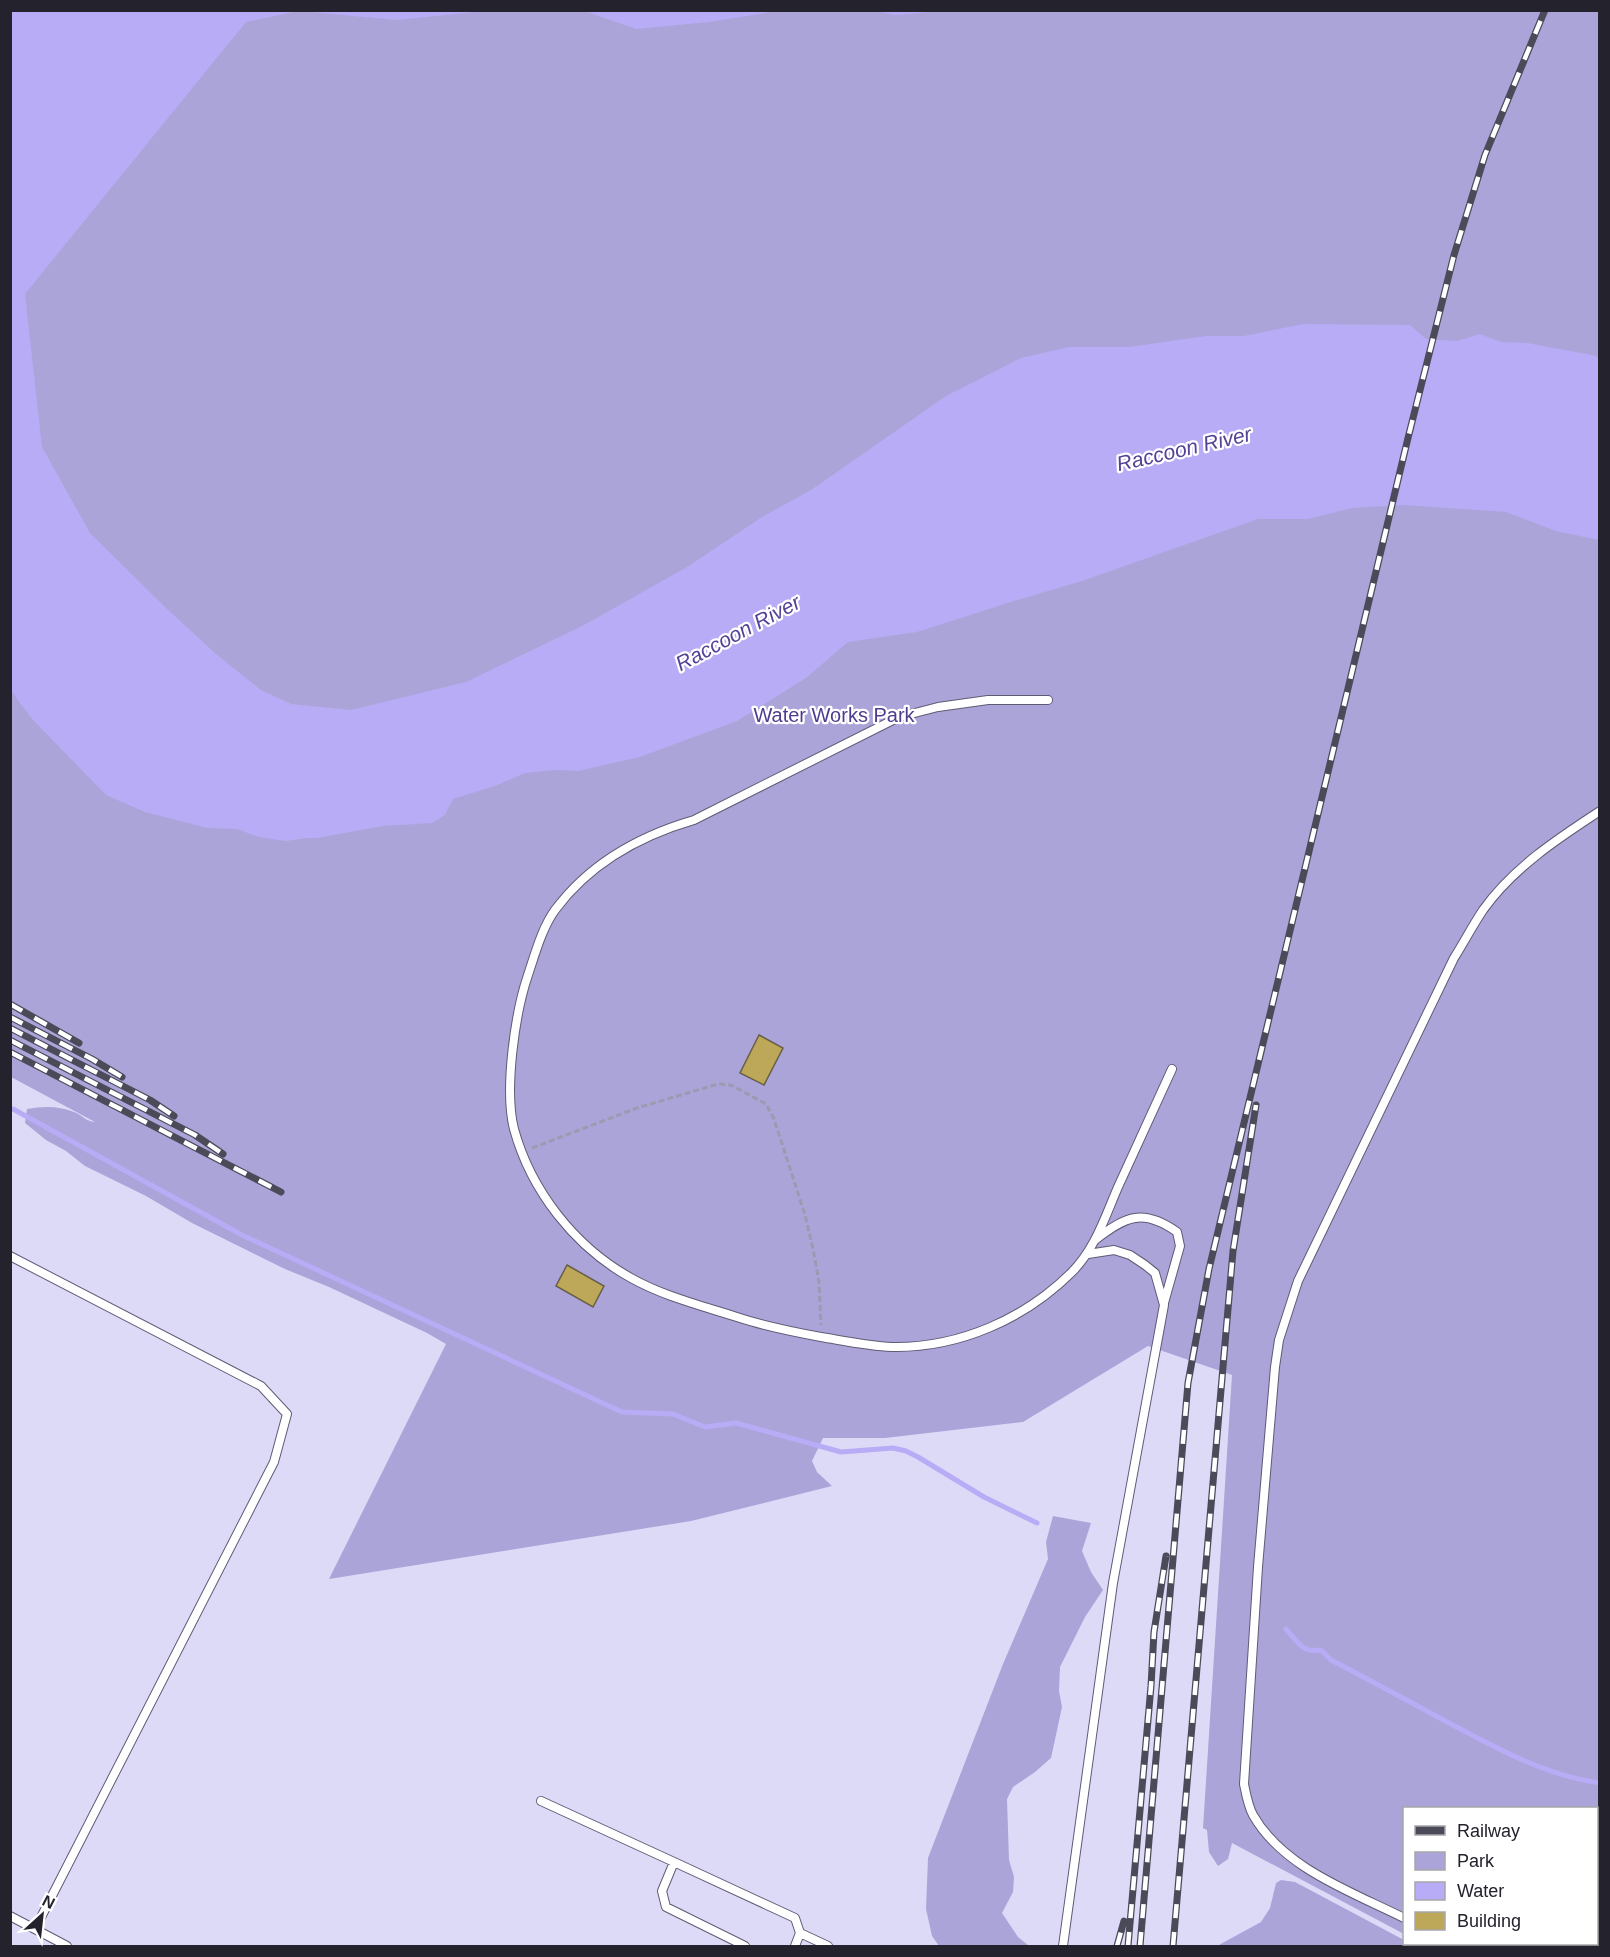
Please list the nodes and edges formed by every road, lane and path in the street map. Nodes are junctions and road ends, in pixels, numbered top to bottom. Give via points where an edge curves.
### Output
1 (1048, 699) dead end
2 (1599, 811) edge
3 (1172, 1069) dead end
4 (522, 1152) junction
5 (1094, 1241) junction
6 (1088, 1254) junction
7 (10, 1256) edge
8 (1164, 1305) junction
9 (821, 1337) junction
10 (541, 1801) dead end
11 (674, 1862) junction
12 (10, 1916) edge
13 (1403, 1917) edge
14 (35, 1929) junction
15 (800, 1933) junction
16 (67, 1947) edge
17 (745, 1947) edge
18 (795, 1947) edge
19 (828, 1947) edge
20 (1063, 1947) edge

1 - 4 lane via 988,700 899,717 694,820 634,842 581,881 554,912 541,939 516,1024 512,1106 513,1126
2 - 13 lane via 1535,856 1484,910 1439,989 1298,1281 1279,1340 1244,1784 1252,1813 1269,1838 1284,1851 1321,1876
3 - 5 lane
4 - 9 lane via 556,1213 578,1238 629,1277 658,1291 769,1327
4 - 9 path via 637,1108 718,1084 731,1085 766,1104 805,1215 820,1292
5 - 6 lane
5 - 8 lane via 1121,1222 1137,1217 1152,1218 1177,1232 1180,1246
6 - 8 lane via 1114,1250 1145,1265 1155,1273
6 - 9 lane via 1047,1294 1020,1313 960,1338 893,1347
7 - 14 lane via 261,1386 287,1414 274,1462
8 - 20 lane via 1113,1584
10 - 11 lane
11 - 15 lane via 795,1918
11 - 17 lane via 662,1891 666,1907
12 - 14 lane
14 - 16 lane
15 - 18 lane
15 - 19 lane

